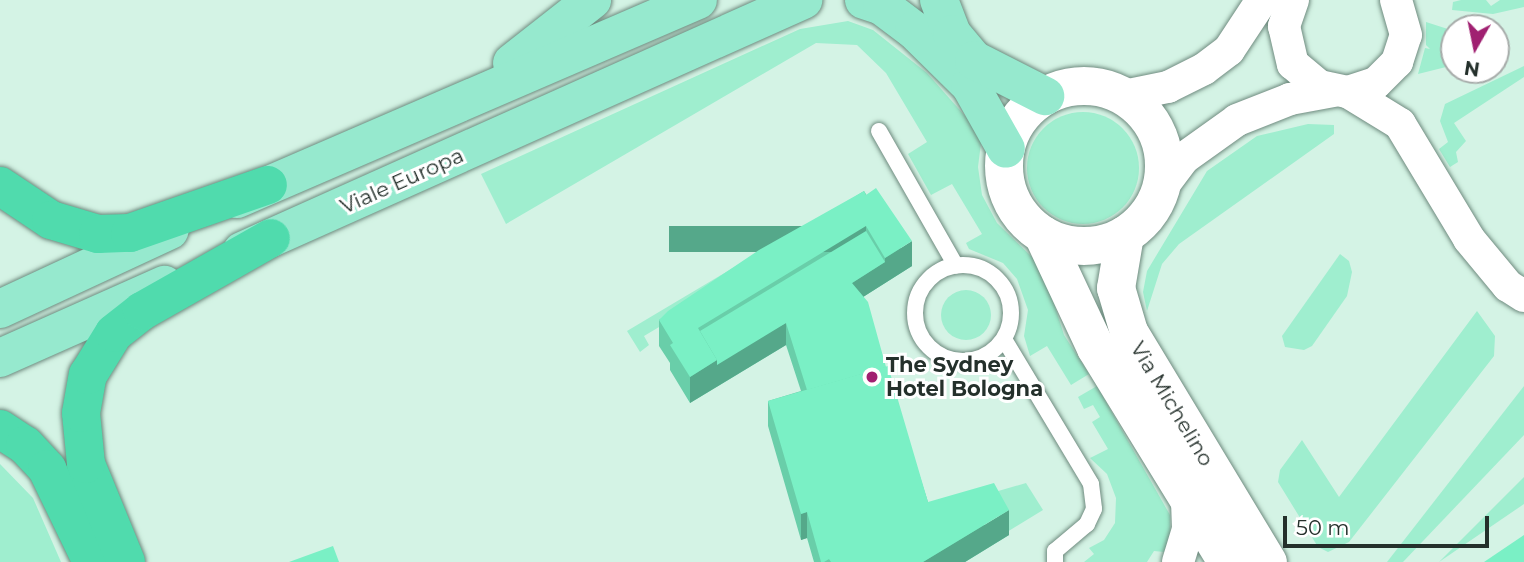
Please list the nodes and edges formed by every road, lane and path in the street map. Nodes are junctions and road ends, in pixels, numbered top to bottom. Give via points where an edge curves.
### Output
1 (592, 0) edge
2 (698, 0) edge
3 (803, 0) edge
4 (830, 0) edge
5 (864, 0) edge
6 (939, 0) edge
7 (1396, 0) edge
8 (1281, 2) edge
9 (1397, 62) junction
10 (1341, 91) junction
11 (1045, 96) junction
12 (1124, 96) junction
13 (456, 103) junction
14 (1399, 124) junction
15 (879, 131) dead end
16 (489, 143) junction
17 (1006, 149) junction
18 (268, 185) junction
19 (0, 186) edge
20 (1162, 187) junction
21 (1043, 235) junction
22 (1125, 235) junction
23 (271, 238) junction
24 (956, 265) junction
25 (1524, 296) edge
26 (0, 309) edge
27 (1004, 339) junction
28 (0, 358) edge
29 (0, 429) edge
30 (1187, 497) junction
31 (92, 562) edge
32 (126, 562) edge
33 (1055, 562) edge
34 (1178, 562) edge
35 (1227, 562) edge
36 (1268, 562) edge

1 - 13 main road
2 - 13 main road
3 - 16 main road, Viale Europa
4 - 16 main road
5 - 17 main road via 882,6 914,30 961,75
6 - 11 main road via 952,34 967,53 990,72
7 - 9 street via 1406,34
8 - 10 street via 1293,64 1307,79
8 - 12 street via 1229,50 1168,87
9 - 10 street via 1376,83
9 - 14 street via 1394,96
10 - 14 street
10 - 20 street via 1290,99 1237,120 1184,159
11 - 12 street via 1087,86
11 - 17 street via 1019,118
12 - 20 street via 1157,131 1165,164
13 - 18 main road
14 - 25 street via 1469,239 1508,286
15 - 24 lane
16 - 23 main road, Viale Europa
17 - 21 street via 1010,198
18 - 19 highway via 130,233 98,234 51,220
18 - 26 main road
20 - 22 street via 1150,212
21 - 22 street via 1075,246
21 - 30 street, Via Michelino via 1096,348
22 - 36 street, Via Michelino via 1116,288 1129,332
23 - 28 main road, Viale Europa
23 - 32 highway via 142,311 114,333 88,376 81,413 86,464
24 - 27 lane via 972,266 999,281 1011,309
24 - 27 lane via 942,270 920,290 915,313 920,335 940,355 960,361 982,358
27 - 33 lane via 1091,484 1094,509 1087,524 1055,551
29 - 31 highway via 47,469
30 - 34 street, Via Michelino via 1188,529
30 - 35 street, Via Michelino

